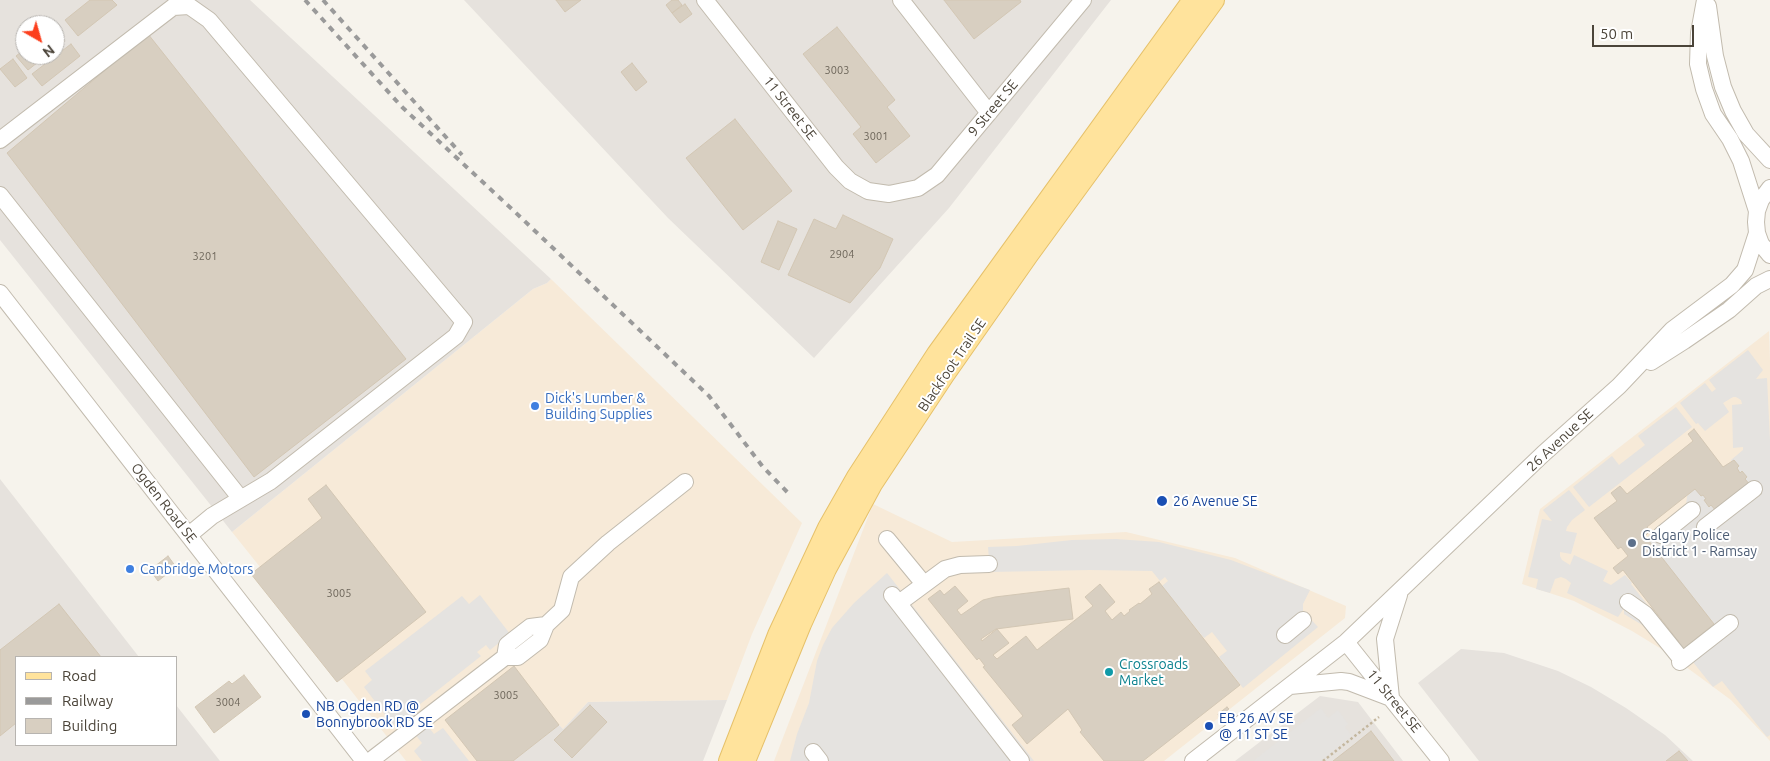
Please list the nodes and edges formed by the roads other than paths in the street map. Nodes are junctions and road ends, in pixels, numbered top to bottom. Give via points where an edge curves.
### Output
1 (705, 0) edge
2 (901, 0) edge
3 (1083, 0) edge
4 (1193, 0) edge
5 (1214, 0) edge
6 (1706, 0) edge
7 (989, 113) junction
8 (0, 140) edge
9 (1770, 160) edge
10 (1770, 188) edge
11 (889, 194) joint
12 (0, 195) edge
13 (1757, 211) junction
14 (1757, 232) junction
15 (1770, 255) edge
16 (1770, 279) edge
17 (0, 293) edge
18 (1632, 373) junction
19 (685, 482) dead end
20 (1754, 489) dead end
21 (241, 499) junction
22 (1692, 510) dead end
23 (1705, 527) dead end
24 (189, 535) junction
25 (1660, 535) dead end
26 (887, 540) dead end
27 (989, 564) dead end
28 (924, 584) junction
29 (1399, 593) junction
30 (1628, 602) dead end
31 (1303, 620) dead end
32 (1730, 623) dead end
33 (1285, 635) dead end
34 (1346, 642) junction
35 (1290, 686) junction
36 (1391, 698) junction
37 (756, 712) junction
38 (364, 761) edge
39 (370, 761) edge
40 (716, 761) edge
41 (729, 761) edge
42 (745, 761) edge
43 (758, 761) edge
44 (1021, 761) edge
45 (1193, 761) edge
46 (1441, 761) edge

1 - 11 street, 11 Street SE via 836,167 850,181 868,191
2 - 7 street
3 - 7 street, 9 Street SE
4 - 37 main road, Blackfoot Trail SE via 937,354 857,477 828,528 778,635
5 - 37 main road, Blackfoot Trail SE via 1028,255 872,484
6 - 9 street via 1715,56 1733,111 1746,134
6 - 13 street via 1699,33 1698,64 1704,89 1713,114 1741,161
7 - 11 street, 9 Street SE via 938,175 918,188
8 - 21 street via 173,7 189,6 209,20 464,322 456,336 271,481
10 - 13 street
12 - 21 street
13 - 14 street
14 - 15 street
14 - 18 street, 26 Avenue SE via 1744,270 1732,285 1672,330
16 - 18 street, 26 Avenue SE via 1756,286 1730,310 1684,342
17 - 24 street, Ogden Road SE
18 - 29 street, 26 Avenue SE
19 - 39 street via 571,577 562,610 546,625 540,640 518,657 505,657
20 - 23 street
21 - 24 street via 212,516
22 - 25 street
24 - 38 street, Ogden Road SE
26 - 28 street
27 - 28 street via 945,569
28 - 44 street via 896,599
29 - 34 street, 26 Avenue SE
29 - 36 street via 1385,639
30 - 32 street via 1645,614 1681,661
31 - 33 street
34 - 35 street, 26 Avenue SE
34 - 36 street, 11 Street SE
35 - 36 street via 1340,681
35 - 45 street, 26 Avenue SE
36 - 46 street, 11 Street SE
37 - 40 main road via 725,742
37 - 41 main road, Blackfoot Trail SE
37 - 42 main road, Blackfoot Trail SE
37 - 43 main road via 761,751

